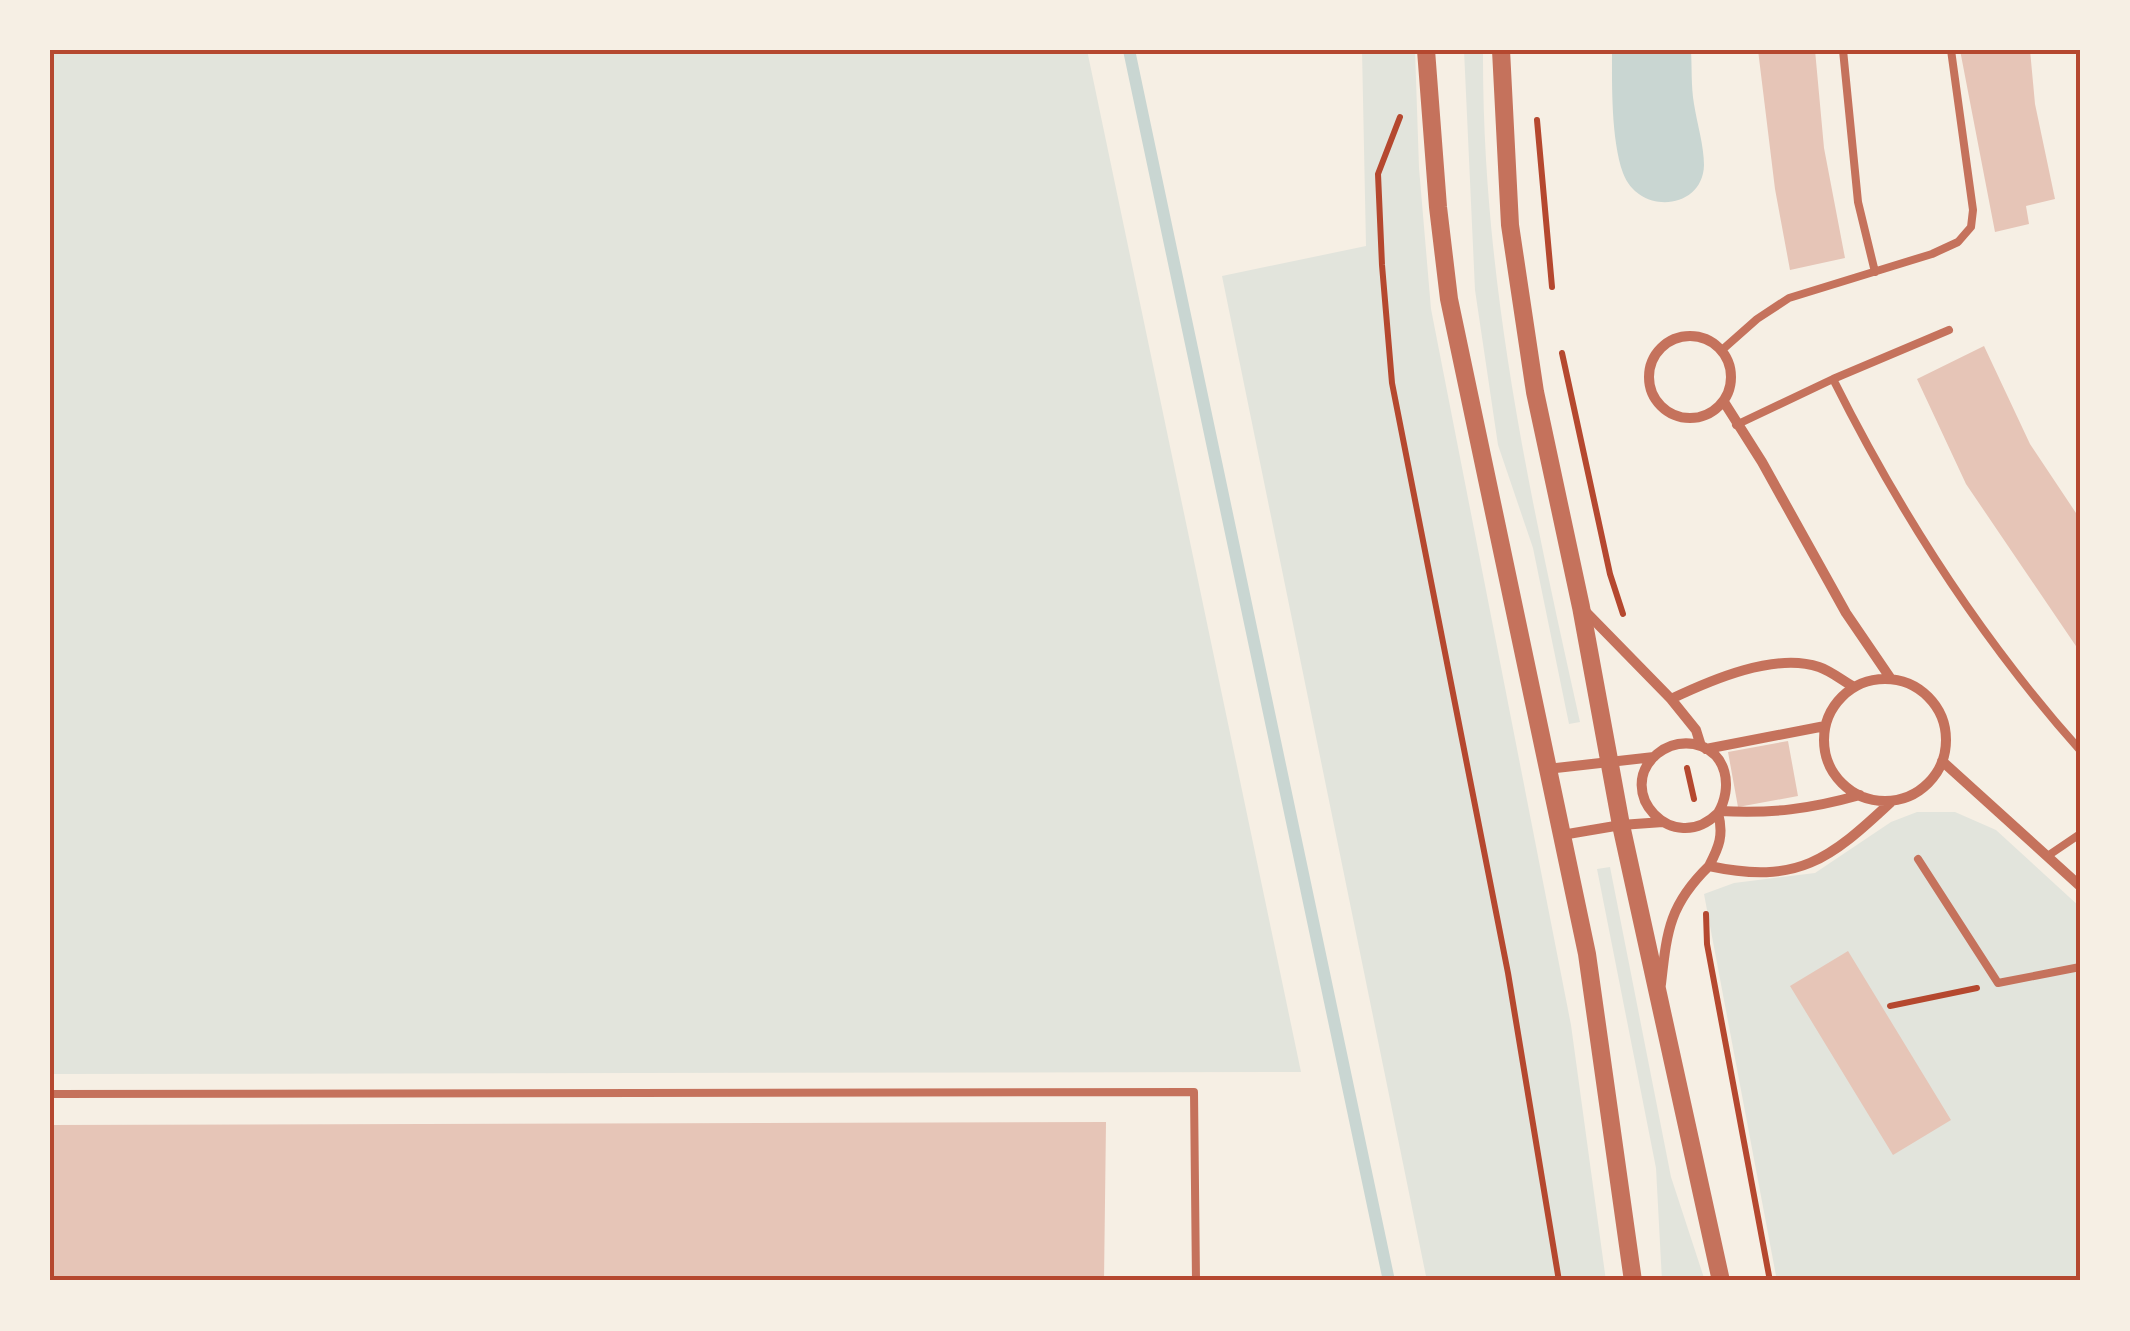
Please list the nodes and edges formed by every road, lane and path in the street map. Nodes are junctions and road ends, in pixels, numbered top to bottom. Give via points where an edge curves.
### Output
1 (1426, 50) edge
2 (1501, 50) edge
3 (1843, 50) edge
4 (1951, 50) edge
5 (1401, 100) dead end
6 (1875, 272) junction
7 (1950, 330) dead end
8 (1722, 350) junction
9 (1833, 378) junction
10 (1724, 402) junction
11 (1736, 425) junction
12 (1581, 607) junction
13 (1891, 679) junction
14 (1854, 687) junction
15 (1671, 699) junction
16 (1825, 726) junction
17 (1704, 748) junction
18 (2080, 750) edge
19 (1654, 757) junction
20 (1608, 761) junction
21 (1942, 761) junction
22 (1547, 769) junction
23 (1860, 795) junction
24 (1892, 801) junction
25 (1719, 812) junction
26 (1662, 822) junction
27 (1621, 825) junction
28 (2080, 834) edge
29 (1562, 836) junction
30 (2049, 855) junction
31 (1918, 859) dead end
32 (1709, 866) junction
33 (2080, 886) edge
34 (2080, 968) edge
35 (1998, 983) junction
36 (1660, 995) junction
37 (1890, 1006) dead end
38 (50, 1094) edge
39 (1196, 1281) edge
40 (1559, 1281) edge
41 (1633, 1281) edge
42 (1721, 1281) edge

1 - 22 street via 1450,299
2 - 12 street via 1510,225 1535,392
3 - 6 lane via 1858,202
4 - 6 lane via 1971,228 1932,254
5 - 40 path via 1378,174 1392,383 1508,974
6 - 8 lane via 1789,298
7 - 9 lane
8 - 10 street via 1732,376
8 - 10 street via 1699,336 1672,340 1649,372 1655,398 1676,416 1702,418
9 - 11 lane
9 - 18 lane via 1906,513 1973,615
10 - 11 street
11 - 13 street
12 - 15 street
12 - 20 street
13 - 14 street
13 - 21 street via 1909,683 1936,707 1946,742
14 - 15 street via 1820,667 1788,662
14 - 16 street
15 - 17 street
16 - 17 street
16 - 23 street via 1834,774
17 - 19 street via 1672,746
17 - 25 street via 1728,784
19 - 20 street
19 - 26 street via 1643,792
20 - 22 street
20 - 27 street
21 - 24 street via 1923,788
21 - 30 street
22 - 29 street
23 - 24 street
23 - 25 street via 1770,814
24 - 32 street via 1822,860 1778,873
25 - 26 street via 1700,827
25 - 32 street via 1720,844
26 - 27 street
27 - 29 street
27 - 36 street
28 - 30 lane
29 - 41 street via 1587,954
30 - 33 street
31 - 35 lane
32 - 36 street via 1678,901 1668,925
34 - 35 lane
35 - 37 path
36 - 42 street
38 - 39 lane via 1194,1092

